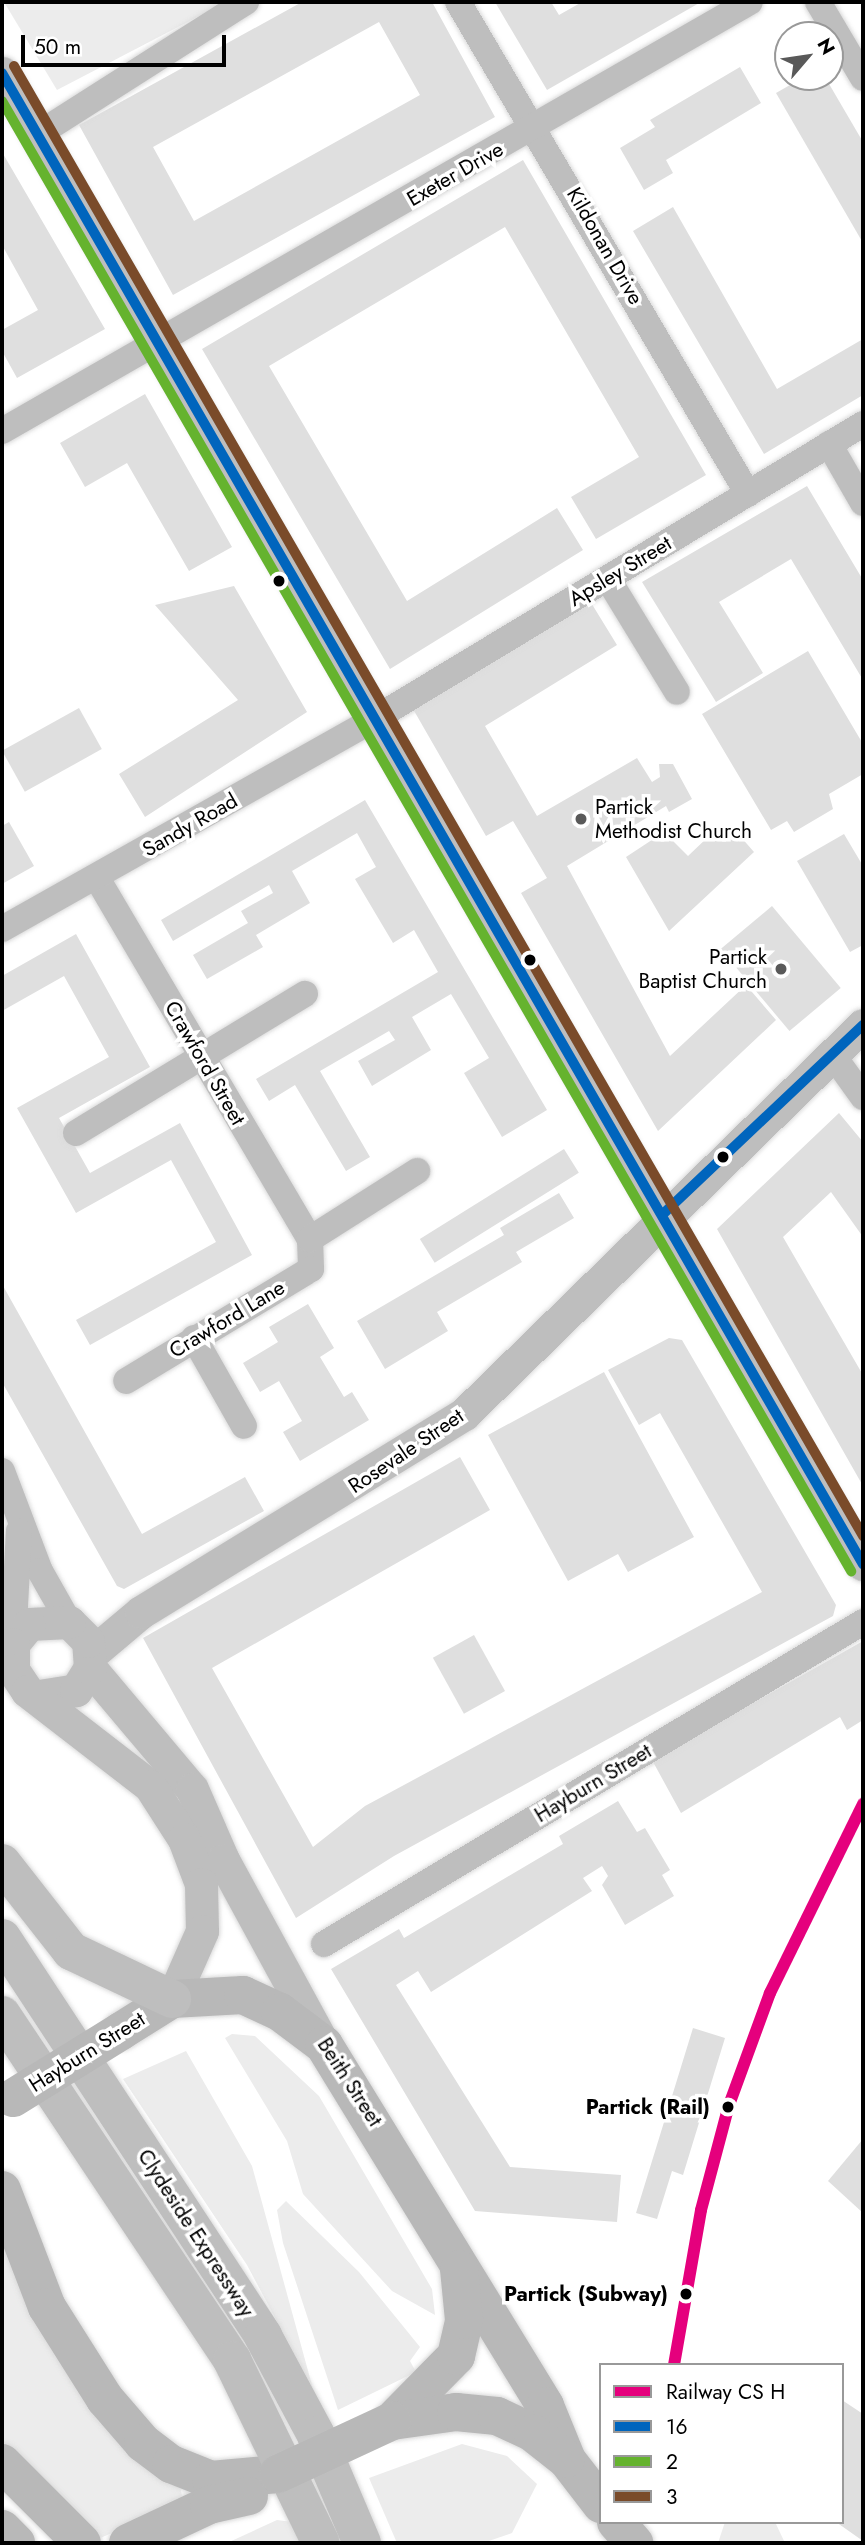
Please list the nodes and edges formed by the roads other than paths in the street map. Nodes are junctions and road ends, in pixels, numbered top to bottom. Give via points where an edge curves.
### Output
1 (246, 2) edge
2 (458, 2) edge
3 (750, 2) edge
4 (818, 2) edge
5 (2, 73) edge
6 (863, 78) edge
7 (536, 127) junction
8 (37, 135) junction
9 (160, 345) junction
10 (863, 424) edge
11 (2, 432) edge
12 (829, 444) junction
13 (748, 494) junction
14 (863, 503) edge
15 (608, 579) junction
16 (677, 692) dead end
17 (376, 718) junction
18 (97, 878) junction
19 (2, 929) edge
20 (304, 994) dead end
21 (863, 1025) edge
22 (832, 1054) junction
23 (204, 1060) junction
24 (863, 1097) edge
25 (75, 1133) dead end
26 (417, 1171) dead end
27 (663, 1213) junction
28 (310, 1243) junction
29 (194, 1338) junction
30 (126, 1381) dead end
31 (244, 1426) dead end
32 (2, 1471) edge
33 (19, 1516) junction
34 (863, 1564) edge
35 (141, 1612) junction
36 (863, 1622) edge
37 (72, 1624) junction
38 (13, 1644) junction
39 (91, 1661) junction
40 (39, 1696) junction
41 (2, 1863) edge
42 (2, 1938) edge
43 (324, 1944) dead end
44 (172, 1999) junction
45 (2, 2015) edge
46 (324, 2045) junction
47 (7, 2102) edge
48 (2, 2190) edge
49 (456, 2257) junction
50 (392, 2421) junction
51 (567, 2460) junction
52 (2, 2463) edge
53 (264, 2485) junction
54 (599, 2501) edge
55 (618, 2524) edge
56 (2, 2529) edge
57 (16, 2543) edge
58 (82, 2543) edge
59 (128, 2543) edge
60 (175, 2543) edge
61 (321, 2543) edge
62 (362, 2543) edge
63 (634, 2543) edge

1 - 8 street
2 - 7 street, Kildonan Drive
3 - 7 street, Exeter Drive
4 - 6 street
5 - 8 street
7 - 9 street, Exeter Drive
7 - 13 street, Kildonan Drive
8 - 9 street
9 - 11 street, Exeter Drive
9 - 17 street
10 - 12 street, Apsley Street
12 - 13 street, Apsley Street
12 - 14 street
13 - 15 street, Apsley Street
15 - 16 street
15 - 17 street, Apsley Street
17 - 18 street, Sandy Road
17 - 27 street
18 - 19 street, Sandy Road
18 - 23 street, Crawford Street
20 - 23 street
21 - 22 street, Rosevale Street
22 - 24 street
22 - 27 street, Rosevale Street
23 - 25 street
23 - 28 street, Crawford Street
26 - 28 street
27 - 34 street
27 - 35 street, Rosevale Street via 464,1414
28 - 29 street, Crawford Lane via 312,1269
29 - 30 street, Crawford Lane
29 - 31 street
32 - 33 street, Beith Street
33 - 37 street, Beith Street via 49,1591
33 - 38 street, Beith Street
35 - 37 street, Rosevale Street
35 - 39 street, Rosevale Street
36 - 43 street, Hayburn Street
37 - 38 street via 42,1619
37 - 39 street, Beith Street
38 - 40 street, Beith Street via 16,1677
39 - 40 street via 64,1696
39 - 46 street, Beith Street via 192,1789 223,1860
40 - 44 street, Beith Street via 136,1772 184,1839 201,1884 203,1917
41 - 44 main road via 71,1951
42 - 62 main road, Clydeside Expressway via 263,2336 316,2435
44 - 46 main road, Hayburn Street via 243,1995 280,2012
44 - 47 main road, Hayburn Street, bridge
45 - 61 main road, Clydeside Expressway via 232,2360
46 - 49 main road, Beith Street
48 - 53 main road via 47,2307 97,2388 143,2443 181,2470 211,2480
49 - 50 main road via 464,2320 456,2356
49 - 51 main road, Beith Street via 545,2406
50 - 51 main road via 456,2412 497,2416 533,2433
50 - 53 main road, bridge
51 - 54 main road, Beith Street
52 - 58 main road
53 - 59 main road
53 - 60 main road via 217,2522
55 - 63 main road
56 - 57 main road

